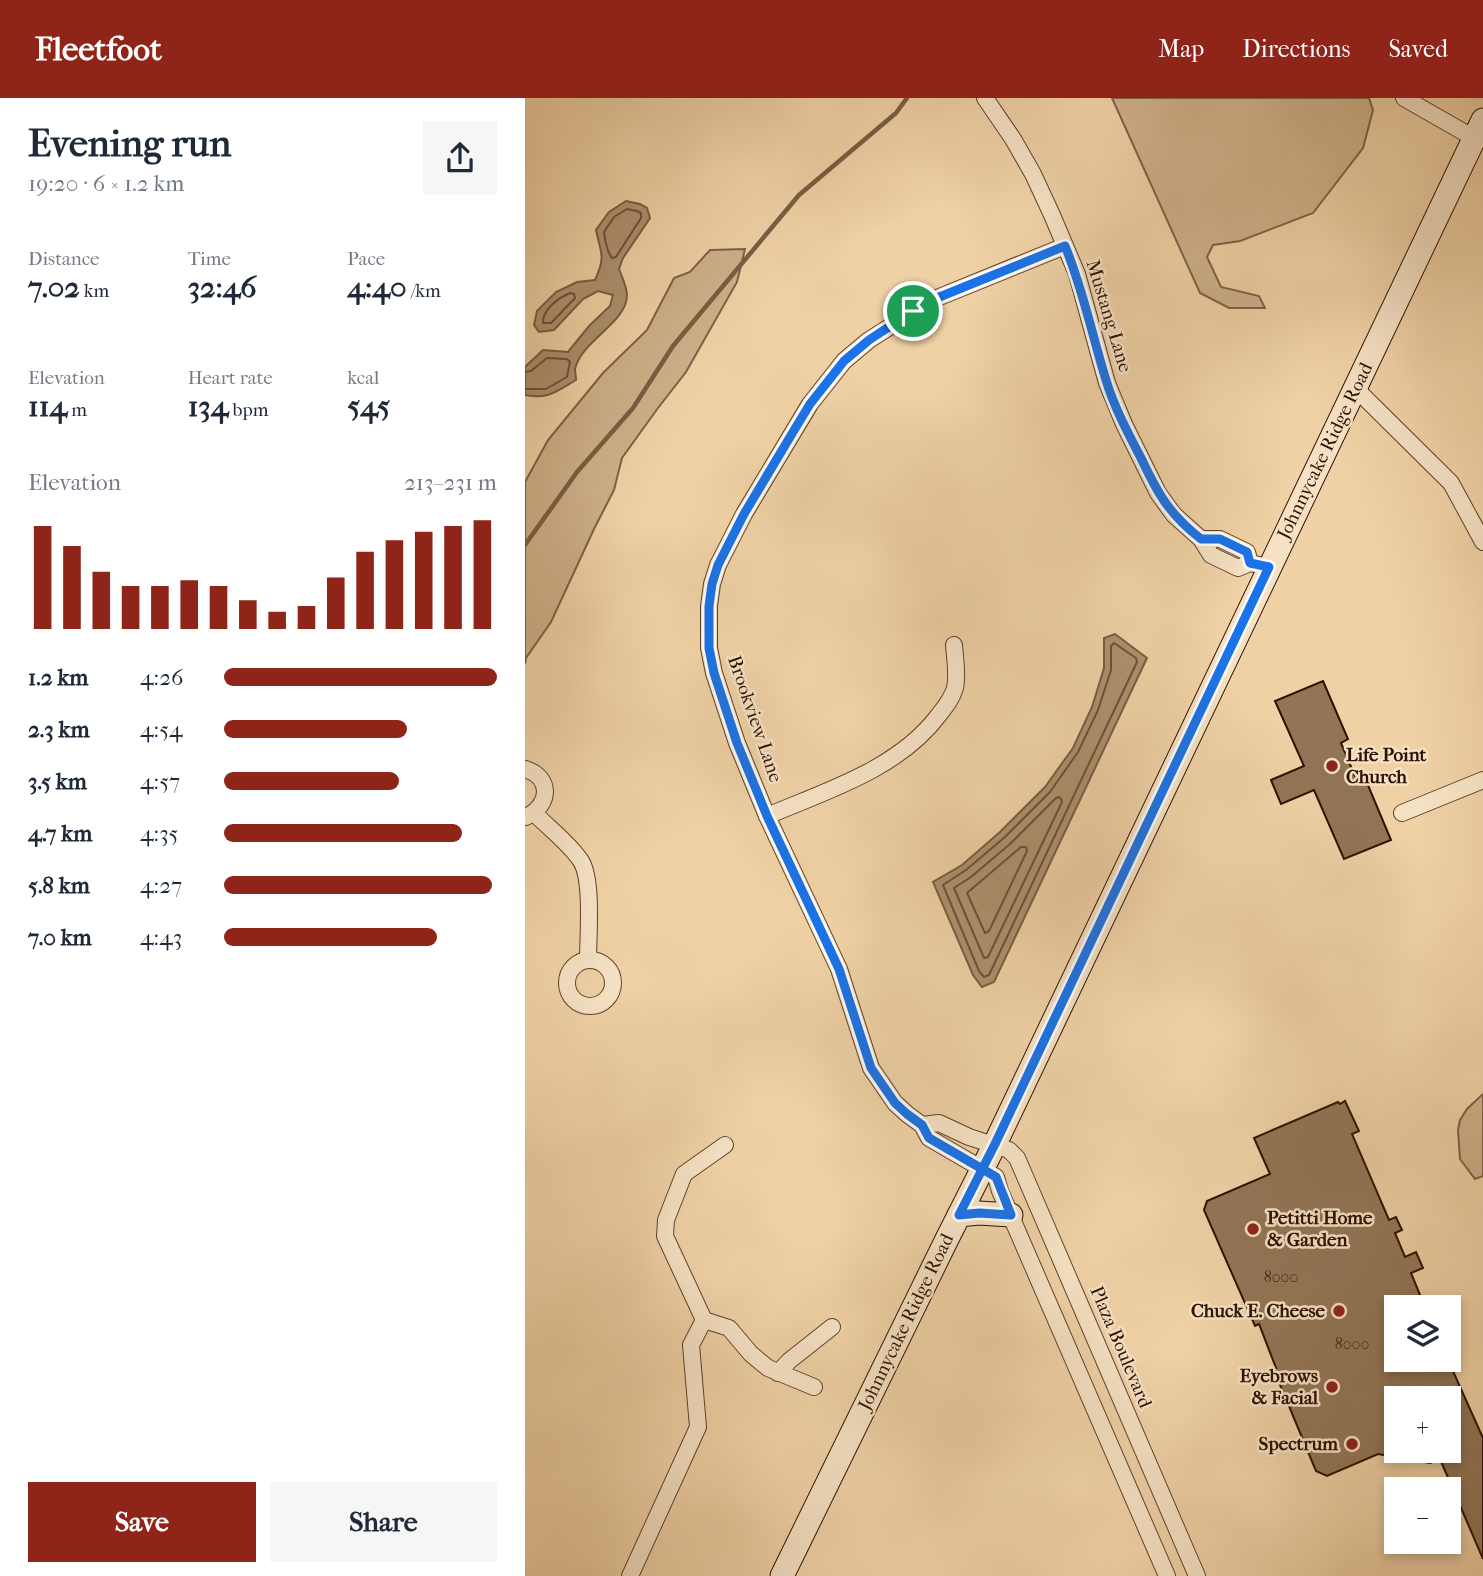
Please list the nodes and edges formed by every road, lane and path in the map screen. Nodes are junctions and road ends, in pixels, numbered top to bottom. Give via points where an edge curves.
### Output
1 (985, 98) edge
2 (1403, 98) edge
3 (1478, 129) edge
4 (1065, 246) junction
5 (1355, 388) junction
6 (1483, 542) edge
7 (1259, 565) junction
8 (954, 645) dead end
9 (525, 768) edge
10 (1483, 780) edge
11 (1402, 813) dead end
12 (530, 815) edge
13 (767, 816) junction
14 (588, 960) dead end
15 (922, 1125) junction
16 (995, 1144) junction
17 (725, 1146) dead end
18 (983, 1169) junction
19 (959, 1215) junction
20 (1011, 1215) junction
21 (703, 1320) junction
22 (832, 1327) dead end
23 (778, 1373) junction
24 (814, 1387) dead end
25 (630, 1576) edge
26 (782, 1576) edge
27 (1167, 1576) edge
28 (1197, 1576) edge

1 - 4 street, Mustang Lane via 1033,174
2 - 3 street
3 - 5 main road, Johnnycake Ridge Road
4 - 7 street, Mustang Lane via 1107,383 1158,493 1211,555 1238,568
4 - 13 street, Brookview Lane via 932,300 844,361 810,404 728,543 712,584 709,648 737,743
5 - 6 street via 1451,483
5 - 7 main road, Johnnycake Ridge Road
7 - 16 main road, Johnnycake Ridge Road
8 - 13 street via 957,675 950,701 919,737 881,765
9 - 12 street via 539,776 545,791 541,807
10 - 11 street
12 - 14 street via 582,862 588,902
13 - 15 street, Brookview Lane via 839,969 871,1068 895,1103
15 - 16 street, Brookview Lane via 939,1123
15 - 18 street, Brookview Lane via 929,1138
16 - 18 main road, Johnnycake Ridge Road
16 - 28 street, Plaza Boulevard via 1017,1158
17 - 21 street via 684,1174 666,1220 665,1236
18 - 19 main road, Johnnycake Ridge Road
18 - 20 street via 996,1177
19 - 20 main road
19 - 26 main road, Johnnycake Ridge Road
20 - 27 street
21 - 23 street via 729,1328 751,1354
21 - 25 street via 691,1345 698,1427
22 - 23 street
23 - 24 street

